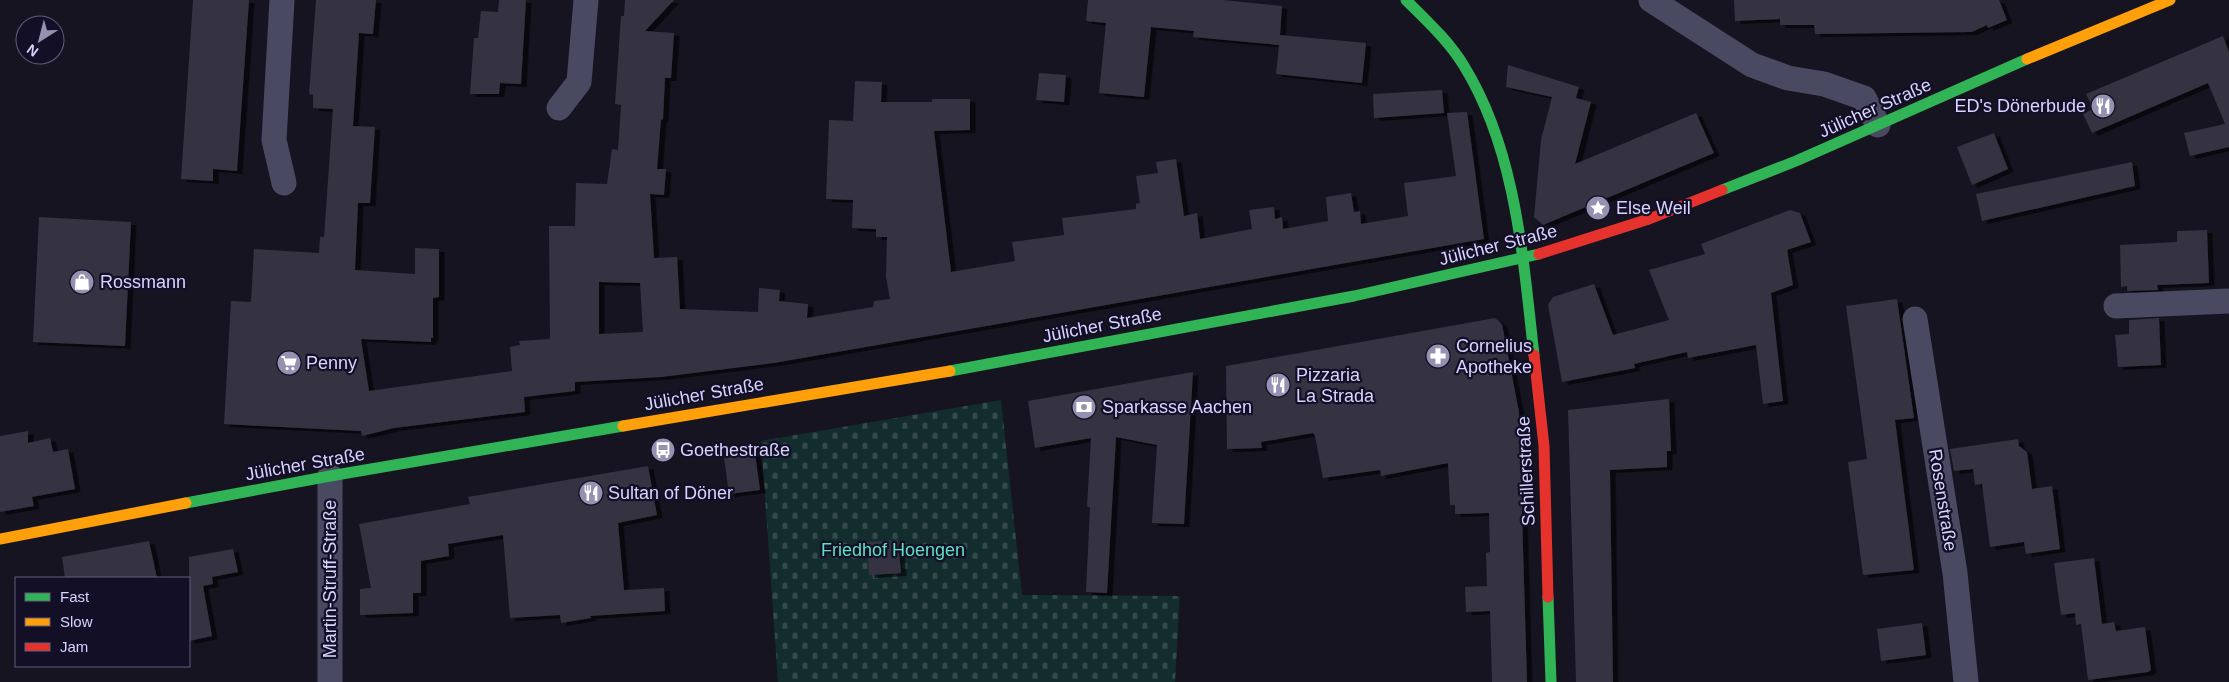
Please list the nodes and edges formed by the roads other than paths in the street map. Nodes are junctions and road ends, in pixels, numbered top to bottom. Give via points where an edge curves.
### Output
1 (282, 0) edge
2 (586, 0) edge
3 (1406, 0) edge
4 (1651, 0) edge
5 (2170, 0) edge
6 (559, 108) dead end
7 (1878, 125) junction
8 (284, 183) dead end
9 (1524, 259) junction
10 (2229, 301) edge
11 (2116, 306) dead end
12 (1915, 320) dead end
13 (330, 476) junction
14 (0, 539) edge
15 (330, 682) edge
16 (1551, 682) edge
17 (1966, 682) edge

1 - 8 street via 274,140
2 - 6 street via 579,82
3 - 9 main road, Schillerstraße via 1464,64 1482,99 1500,142
4 - 7 street via 1752,65 1864,98
5 - 7 main road, Jülicher Straße
7 - 9 main road, Jülicher Straße via 1649,219
9 - 13 main road, Jülicher Straße via 1354,296 1014,360
9 - 16 main road, Schillerstraße via 1544,446
10 - 11 street
12 - 17 street, Rosenstraße via 1955,573
13 - 14 main road, Jülicher Straße
13 - 15 street, Martin-Struff-Straße

